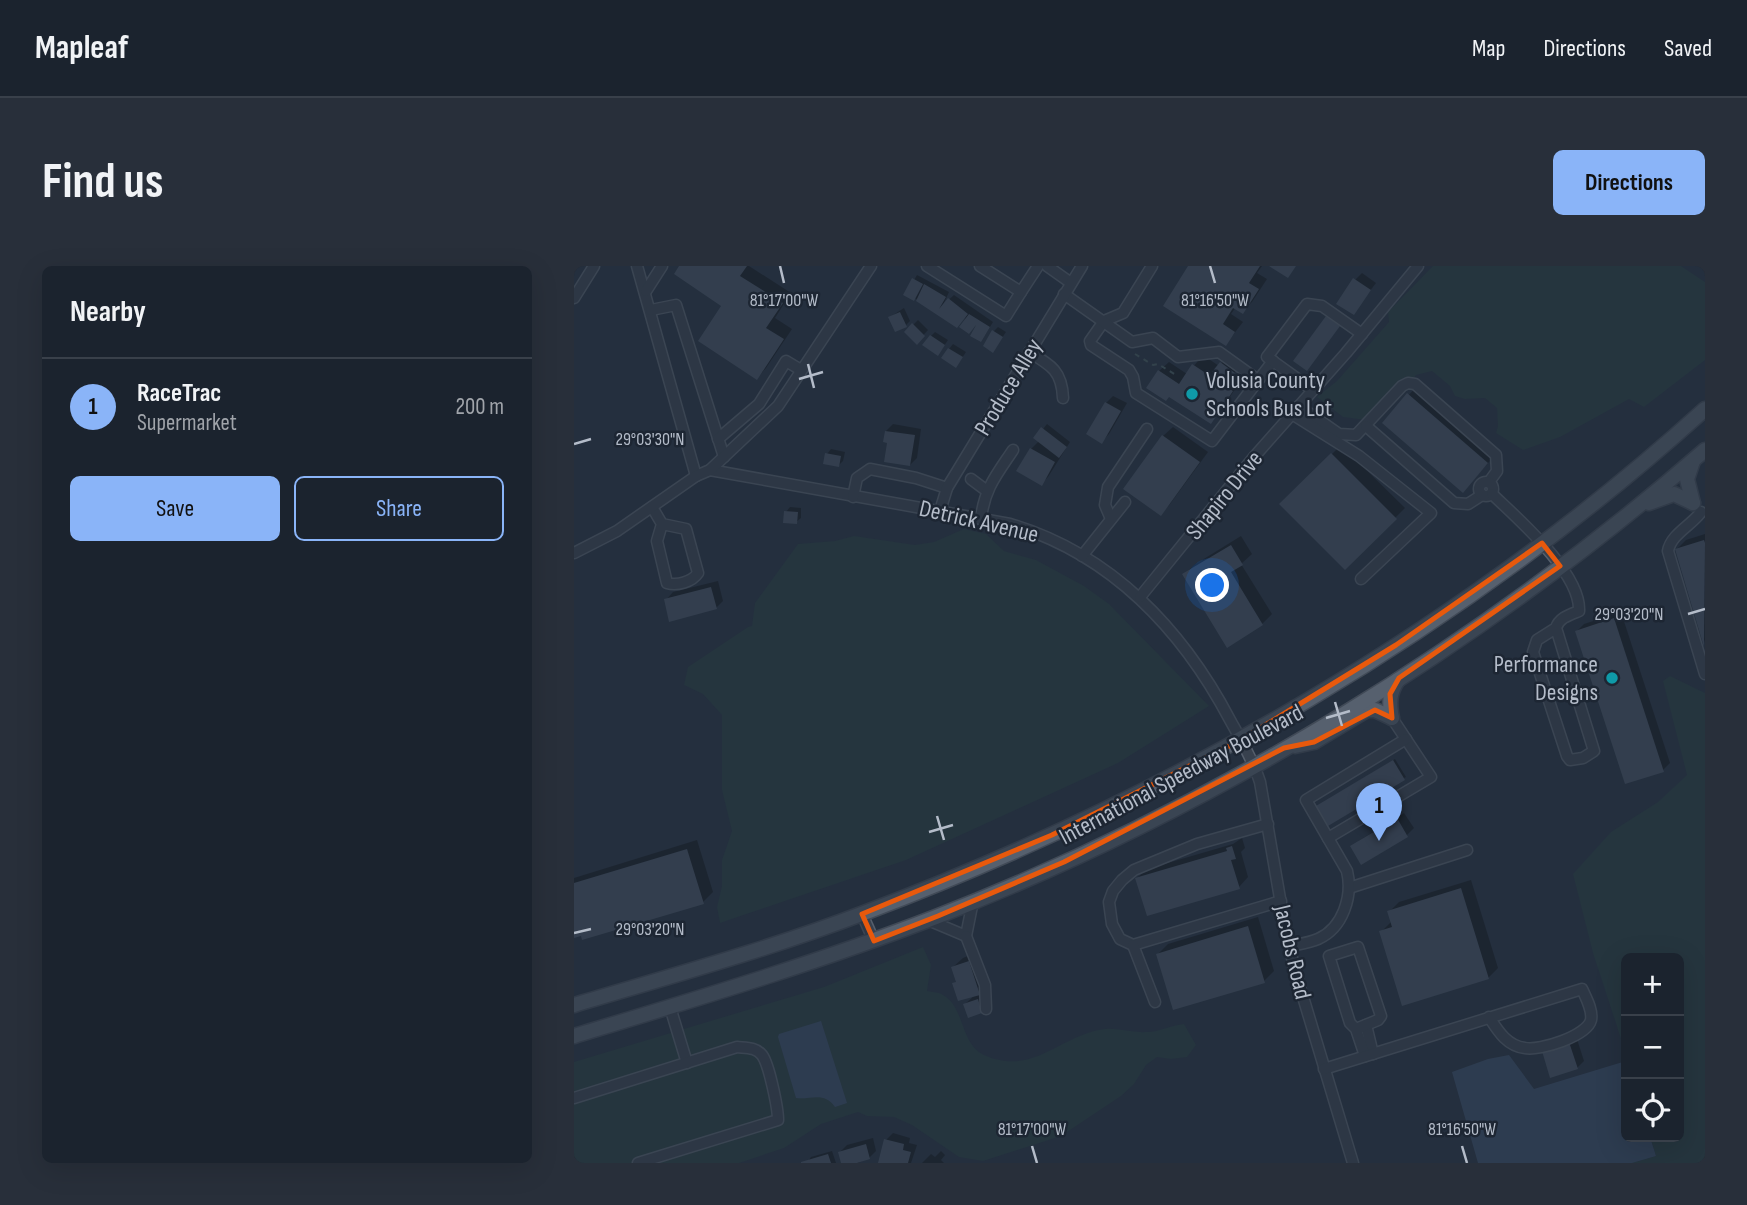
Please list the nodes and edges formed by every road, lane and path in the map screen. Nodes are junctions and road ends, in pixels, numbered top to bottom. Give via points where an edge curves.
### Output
1 (594, 266) edge
2 (637, 266) edge
3 (662, 266) edge
4 (871, 266) edge
5 (927, 266) edge
6 (980, 266) edge
7 (1038, 266) edge
8 (1046, 266) edge
9 (1082, 266) edge
10 (1152, 266) edge
11 (1418, 266) edge
12 (1071, 283) junction
13 (646, 290) junction
14 (1021, 292) junction
15 (575, 293) edge
16 (1064, 294) junction
17 (651, 310) junction
18 (1104, 321) junction
19 (1362, 334) junction
20 (1029, 352) junction
21 (1270, 359) junction
22 (802, 370) junction
23 (1258, 380) junction
24 (1313, 390) junction
25 (1063, 398) dead end
26 (1296, 410) junction
27 (1705, 410) edge
28 (1366, 426) junction
29 (1147, 429) dead end
30 (718, 439) junction
31 (1013, 450) dead end
32 (1700, 454) edge
33 (723, 457) junction
34 (710, 470) junction
35 (696, 476) junction
36 (971, 480) dead end
37 (947, 488) junction
38 (1488, 490) junction
39 (987, 491) junction
40 (853, 497) junction
41 (1125, 502) dead end
42 (652, 507) junction
43 (1700, 510) edge
44 (940, 511) junction
45 (1624, 517) junction
46 (981, 519) junction
47 (1111, 519) junction
48 (662, 524) junction
49 (1542, 543) junction
50 (574, 553) edge
51 (1082, 556) junction
52 (1560, 566) junction
53 (1360, 579) dead end
54 (1140, 597) junction
55 (1556, 628) junction
56 (1705, 674) edge
57 (1399, 678) junction
58 (1392, 718) junction
59 (1406, 739) junction
60 (1241, 740) junction
61 (1284, 748) junction
62 (1254, 765) junction
63 (1268, 824) junction
64 (1328, 838) junction
65 (1467, 850) dead end
66 (1349, 888) junction
67 (973, 901) junction
68 (1280, 901) junction
69 (862, 914) junction
70 (928, 920) junction
71 (967, 936) junction
72 (874, 941) junction
73 (1133, 945) junction
74 (1290, 946) junction
75 (1154, 1002) dead end
76 (574, 1005) edge
77 (670, 1007) junction
78 (986, 1009) dead end
79 (1489, 1017) junction
80 (1361, 1027) junction
81 (574, 1036) edge
82 (1369, 1055) junction
83 (687, 1063) junction
84 (1325, 1069) junction
85 (574, 1098) edge
86 (638, 1163) edge
87 (1353, 1163) edge

1 - 15 street
2 - 13 street
3 - 13 street
4 - 22 street
5 - 14 street via 1003,321
6 - 14 street
7 - 14 street
8 - 12 street
9 - 12 street, Produce Alley
10 - 18 street via 1123,313
11 - 19 street, Shapiro Drive
12 - 16 street, Produce Alley
13 - 17 street
16 - 18 street
16 - 20 street, Produce Alley
17 - 30 street via 676,305
17 - 35 street
18 - 23 street via 1132,342 1153,338 1178,357 1219,352
18 - 23 street via 1091,345 1129,370 1136,393 1212,442
19 - 21 street via 1322,306 1307,303
19 - 24 street, Shapiro Drive
20 - 25 street via 1058,374
20 - 37 street, Produce Alley
21 - 23 street
21 - 24 street
22 - 30 street via 786,361 759,404
22 - 33 street via 778,406
24 - 26 street, Shapiro Drive
26 - 28 street via 1339,434 1356,435
26 - 53 street via 1431,513
26 - 54 street, Shapiro Drive
27 - 49 main road, International Speedway Boulevard
28 - 38 street via 1454,503 1468,504
28 - 38 street via 1402,386 1415,384 1496,455 1497,471
29 - 47 street via 1108,487 1104,505
30 - 33 street
31 - 39 street
32 - 43 main road via 1687,479
32 - 45 main road, International Speedway Boulevard
33 - 34 street
34 - 35 street
34 - 40 street, Detrick Avenue
35 - 42 street
36 - 39 street
37 - 40 street via 870,469 857,478
37 - 44 street, Produce Alley
38 - 49 street
39 - 46 street
40 - 44 street, Detrick Avenue
41 - 47 street
42 - 48 street
42 - 50 street
43 - 45 main road via 1681,496 1668,495
43 - 56 street via 1668,551
44 - 46 street, Detrick Avenue
45 - 52 main road, International Speedway Boulevard
46 - 51 street, Detrick Avenue via 1040,533
47 - 51 street
48 - 48 street via 657,541 667,583 693,579 698,573 686,529
49 - 52 street
49 - 60 main road, International Speedway Boulevard via 1396,645
51 - 54 street, Detrick Avenue
52 - 55 street via 1579,603 1578,611 1563,618
52 - 57 main road, International Speedway Boulevard
54 - 60 street, Detrick Avenue via 1212,684
55 - 55 street via 1594,751 1583,758 1570,760 1567,756 1533,652 1537,640
57 - 58 main road via 1390,694
57 - 61 main road, International Speedway Boulevard
58 - 59 street
58 - 61 main road via 1367,710 1314,742
59 - 64 street via 1306,800
59 - 64 street via 1431,777
60 - 62 street, Jacobs Road
60 - 69 main road, International Speedway Boulevard via 1063,830
61 - 62 main road, International Speedway Boulevard
62 - 63 street, Jacobs Road
62 - 67 main road, International Speedway Boulevard via 1118,836
63 - 68 street, Jacobs Road
63 - 73 street via 1197,844 1134,870 1122,880 1109,902 1112,924 1120,939
64 - 66 street via 1347,871
65 - 66 street
66 - 74 street via 1343,914 1332,929 1318,939
67 - 70 main road, International Speedway Boulevard
67 - 71 street
68 - 73 street
68 - 74 street, Jacobs Road
69 - 72 street
69 - 76 main road, International Speedway Boulevard
70 - 71 street
70 - 72 main road, International Speedway Boulevard
71 - 78 street via 985,985
72 - 77 main road, International Speedway Boulevard
73 - 75 street
74 - 84 street, Jacobs Road
77 - 81 main road, International Speedway Boulevard
77 - 83 street
79 - 79 street via 1582,989 1592,1013 1591,1023 1582,1032 1536,1049 1510,1043
79 - 82 street
80 - 80 street via 1350,1023 1329,957 1358,947 1381,1016
80 - 82 street
82 - 84 street
83 - 85 street
83 - 86 street via 737,1047 752,1048 763,1056 778,1120
84 - 87 street, Jacobs Road

